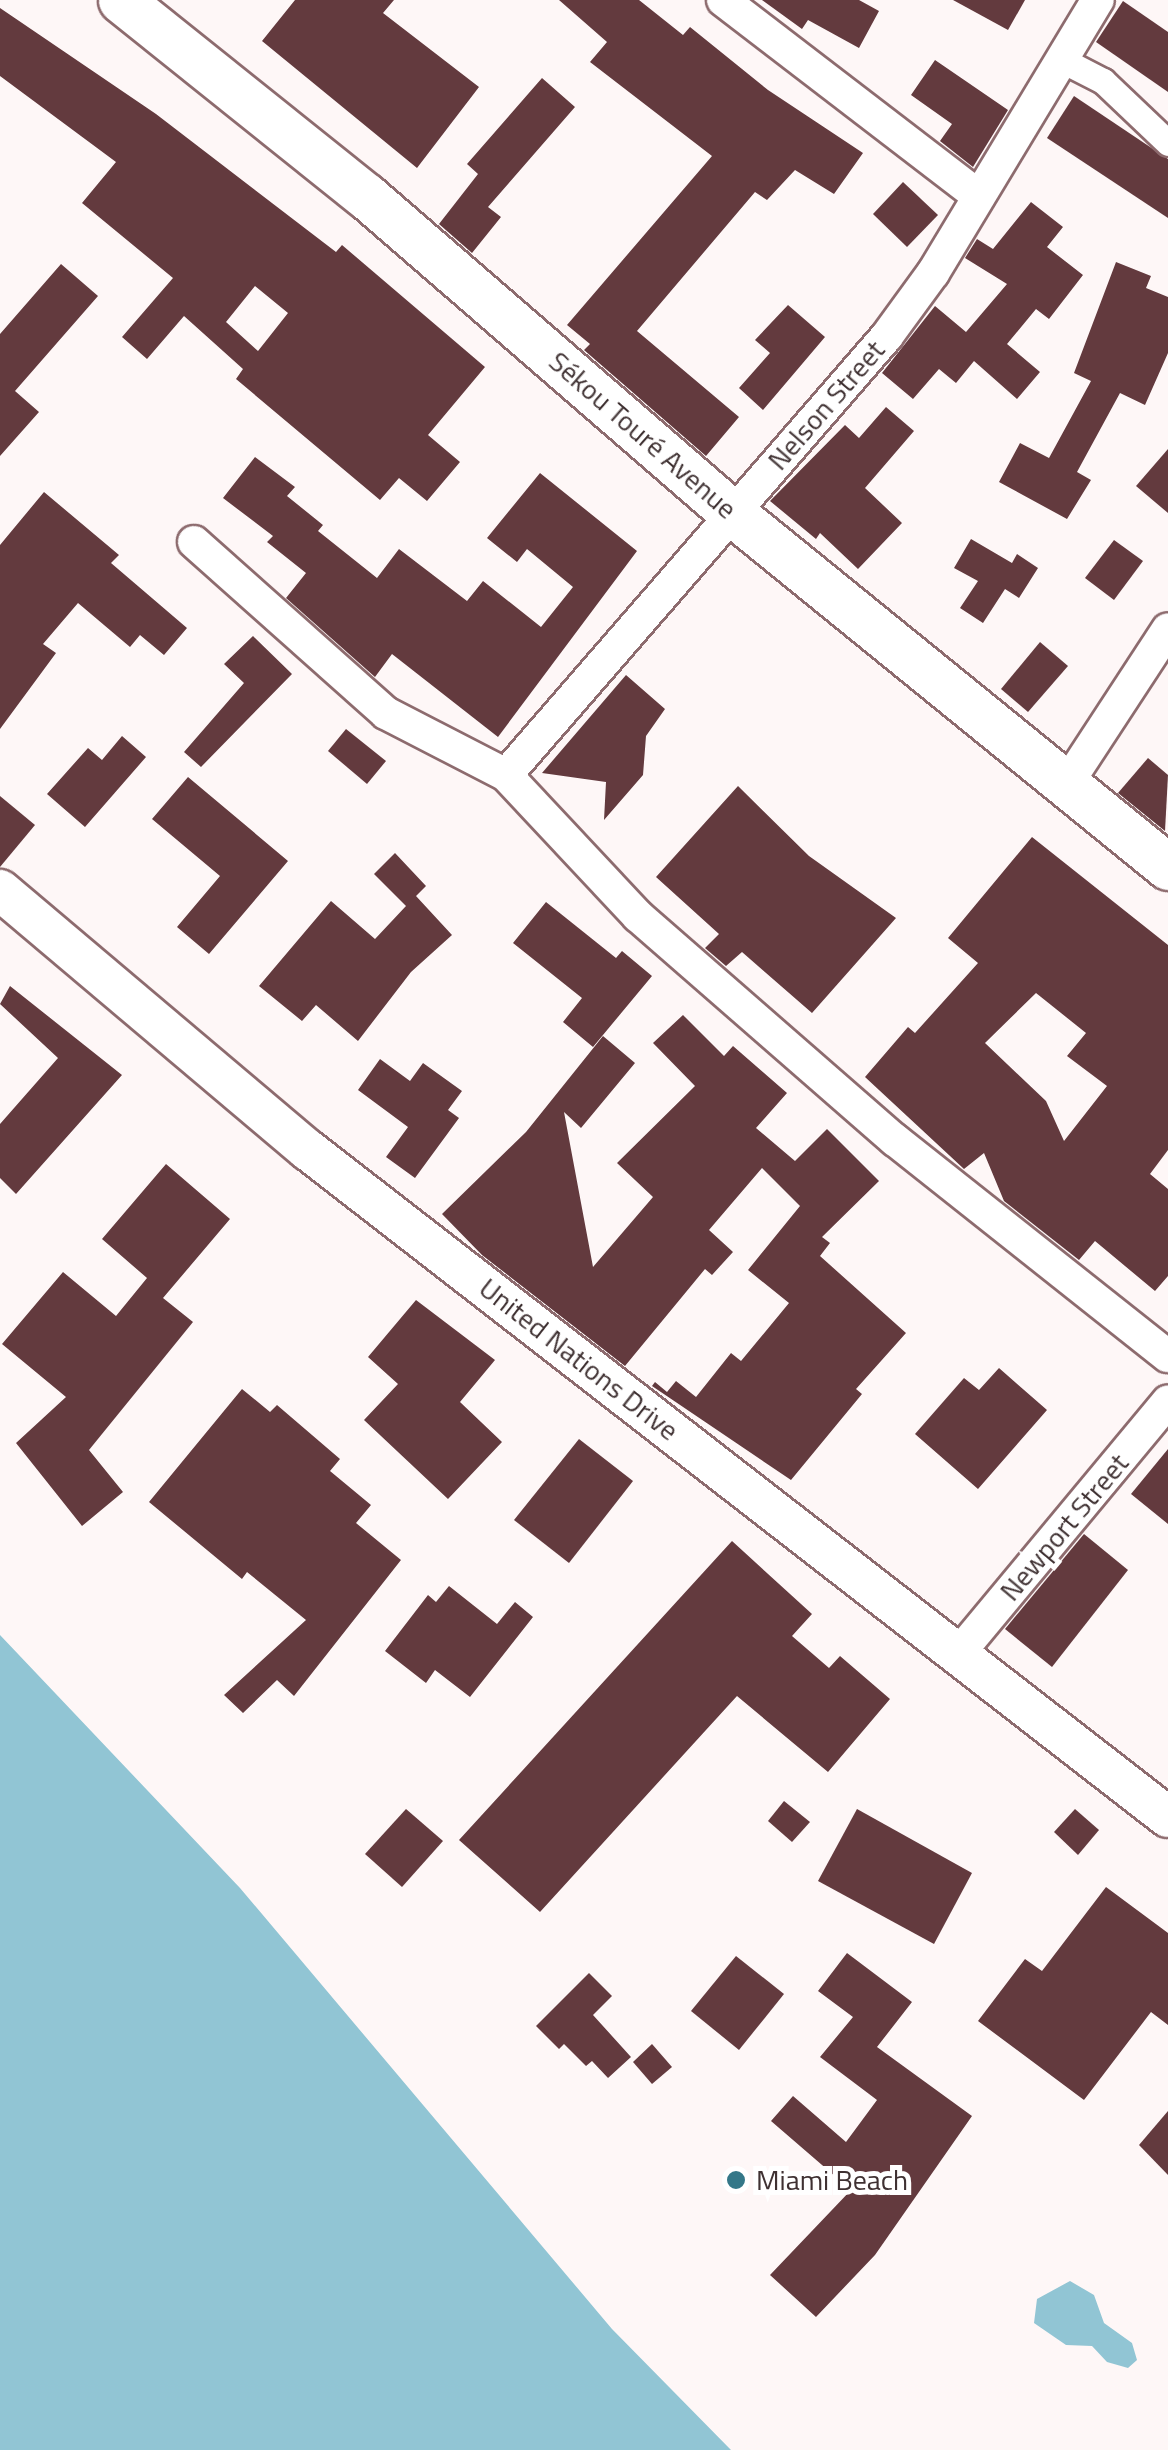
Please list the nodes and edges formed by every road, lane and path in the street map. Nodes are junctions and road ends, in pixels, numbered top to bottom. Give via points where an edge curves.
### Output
1 (121, 0) edge
2 (723, 0) edge
3 (1098, 0) edge
4 (1064, 60) junction
5 (1168, 143) edge
6 (978, 196) junction
7 (731, 512) junction
8 (194, 542) dead end
9 (1168, 629) edge
10 (506, 776) junction
11 (1066, 786) junction
12 (1168, 867) edge
13 (0, 890) edge
14 (1168, 1356) edge
15 (1168, 1401) edge
16 (959, 1653) junction
17 (1168, 1817) edge

1 - 7 main road, Sékou Touré Avenue via 366,196
2 - 6 street
3 - 4 street, Nelson Street
4 - 5 street via 1103,81
4 - 6 street, Nelson Street
6 - 7 street, Nelson Street via 887,336
7 - 10 street, Nelson Street
7 - 11 main road, Sékou Touré Avenue
8 - 10 street via 386,713
9 - 11 street
10 - 14 street via 638,916 896,1140
11 - 12 main road, Sékou Touré Avenue
13 - 16 street, United Nations Drive via 308,1150
15 - 16 street, Newport Street
16 - 17 street, United Nations Drive

